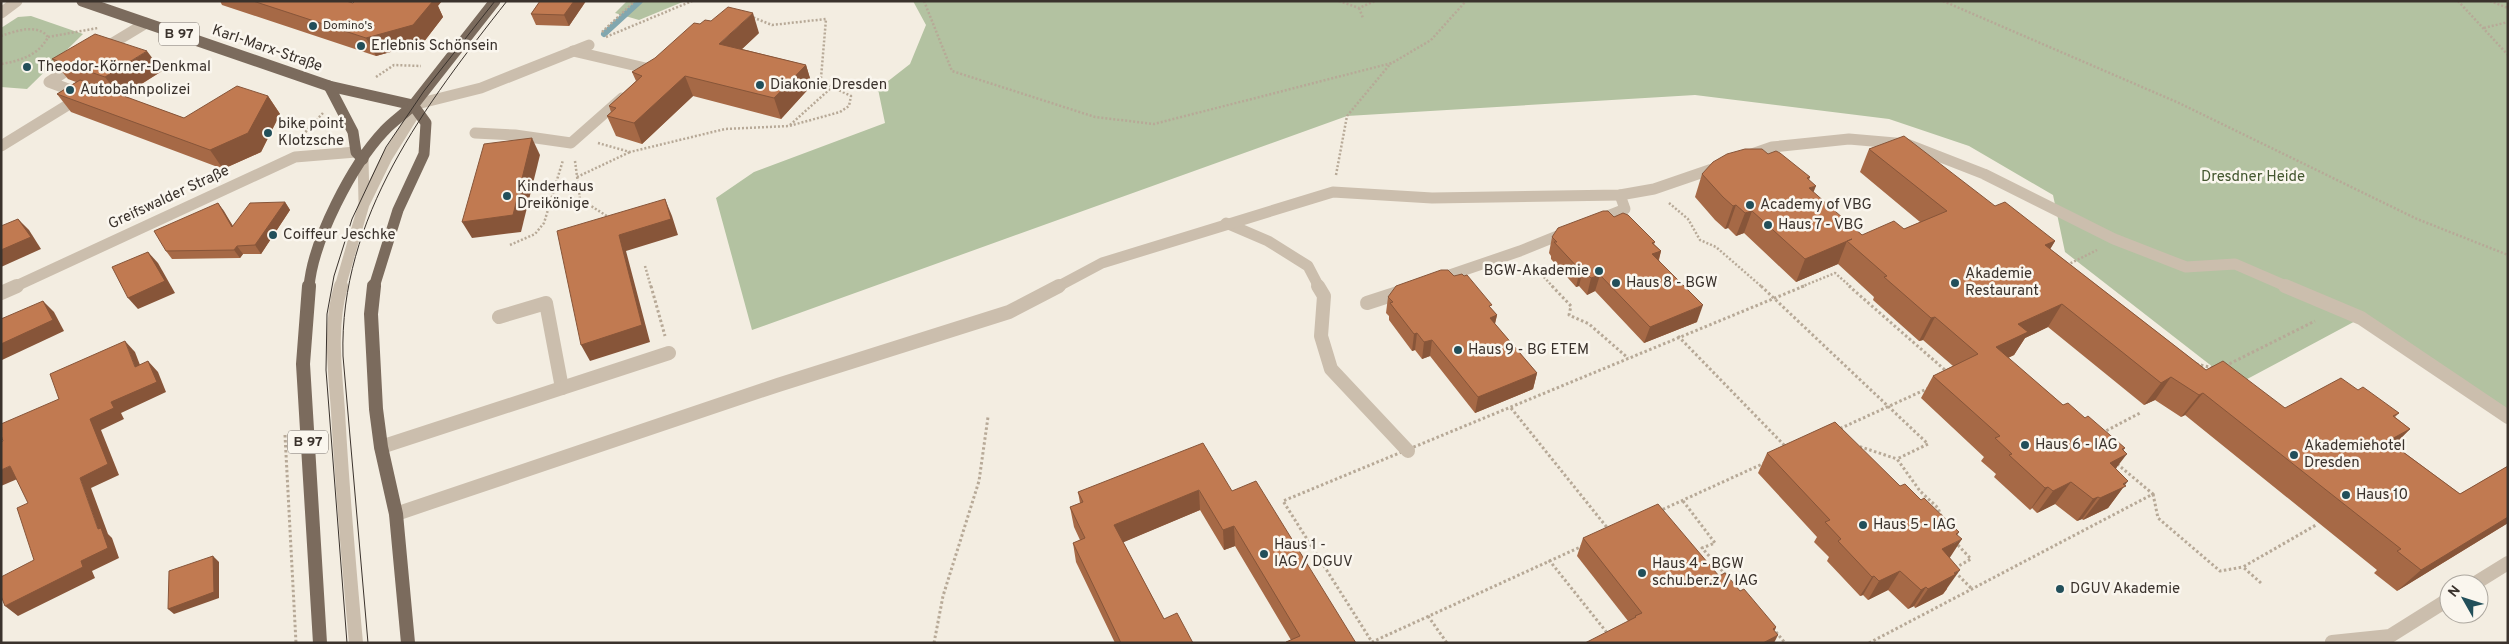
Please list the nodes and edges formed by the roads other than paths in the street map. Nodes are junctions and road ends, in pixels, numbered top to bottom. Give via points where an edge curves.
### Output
1 (17, 1) edge
2 (82, 1) edge
3 (495, 1) edge
4 (1, 13) edge
5 (146, 23) junction
6 (589, 44) road end
7 (573, 51) junction
8 (329, 86) junction
9 (413, 105) junction
10 (475, 133) dead end
11 (1, 146) edge
12 (359, 155) junction
13 (1620, 195) junction
14 (364, 204) junction
15 (1226, 224) junction
16 (1430, 282) edge
17 (1412, 288) edge
18 (1, 292) edge
19 (1367, 303) dead end
20 (499, 317) dead end
21 (670, 353) road end
22 (562, 388) junction
23 (2508, 417) edge
24 (381, 447) junction
25 (1408, 451) road end
26 (396, 514) junction
27 (2508, 563) edge
28 (2489, 575) edge
29 (2439, 605) edge
30 (2332, 642) edge
31 (320, 643) edge
32 (356, 643) edge
33 (408, 643) edge

1 - 4 street
2 - 5 main road, Karl-Marx-Straße / B 97
3 - 9 main road
5 - 8 main road, Karl-Marx-Straße / B 97
5 - 11 street via 49,82 84,95
6 - 7 street
7 - 9 street via 481,88
7 - 10 street via 655,69 572,141
8 - 9 main road, Karl-Marx-Straße / B 97
8 - 12 main road, Karl-Marx-Straße via 353,132
9 - 12 main road, B 97
9 - 14 street via 412,117
9 - 24 main road via 426,123 424,154 398,210 375,281 371,314
12 - 14 street
12 - 18 street, Greifswalder Straße via 295,157
12 - 31 main road, B 97 via 320,243 310,277 304,364
13 - 15 street via 1432,198 1332,192
13 - 16 street via 1625,209 1520,251
13 - 23 street via 1654,189 1772,147 1849,139 1907,144 1984,174 2114,239 2186,268 2235,264 2361,318
14 - 32 street via 339,291 334,348
15 - 25 street via 1268,241 1308,266 1324,296 1321,336 1331,369
15 - 26 street via 1102,262 1009,312 778,385
17 - 19 street
20 - 22 street via 546,303
21 - 22 street
22 - 24 street
24 - 26 main road
26 - 33 main road
27 - 28 street
29 - 30 street via 2390,636

